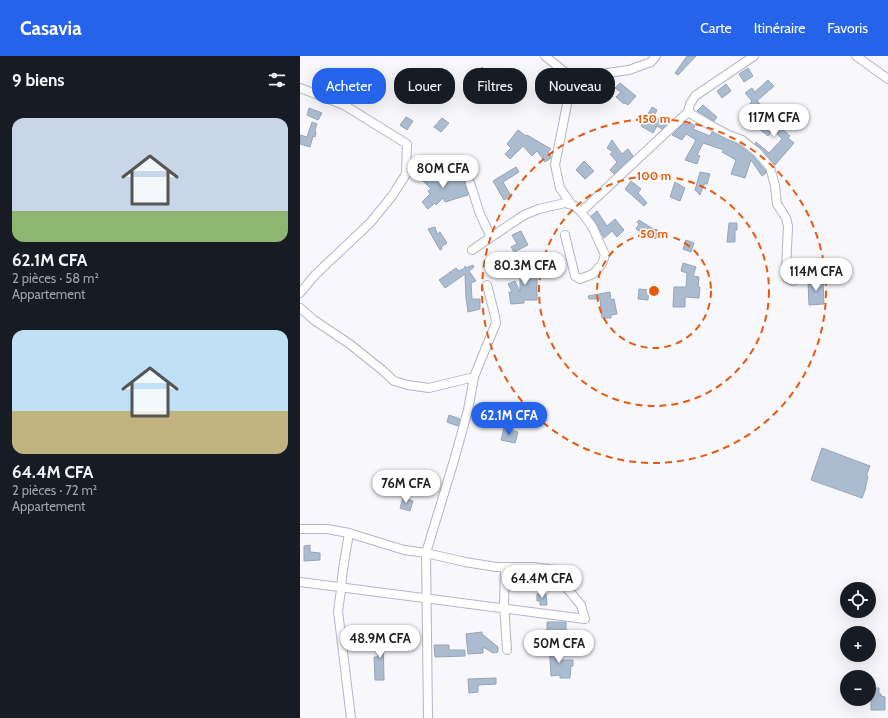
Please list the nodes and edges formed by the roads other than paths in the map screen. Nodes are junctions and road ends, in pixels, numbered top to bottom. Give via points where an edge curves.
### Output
1 (544, 56) edge
2 (656, 56) edge
3 (754, 56) edge
4 (856, 56) edge
5 (559, 68) edge
6 (615, 72) edge
7 (888, 79) edge
8 (300, 88) edge
9 (567, 104) edge
10 (688, 112) junction
11 (470, 183) dead end
12 (572, 204) junction
13 (581, 212) junction
14 (565, 235) dead end
15 (491, 237) junction
16 (472, 250) dead end
17 (793, 281) dead end
18 (487, 285) dead end
19 (300, 293) edge
20 (300, 308) edge
21 (474, 377) junction
22 (300, 529) edge
23 (349, 533) junction
24 (426, 553) junction
25 (505, 568) junction
26 (300, 582) edge
27 (341, 587) junction
28 (426, 598) junction
29 (504, 608) junction
30 (508, 650) dead end
31 (351, 718) edge
32 (428, 718) edge

1 - 5 street
2 - 6 street via 651,62
3 - 10 street via 695,96
4 - 7 street
8 - 19 street via 344,105 407,144 407,164 406,174 370,223 315,275
9 - 12 street via 556,165 560,188
10 - 13 street
10 - 17 street via 742,140 770,167 777,204 788,226 786,270 787,278
11 - 15 street
12 - 13 street
12 - 15 street via 565,203 524,215
13 - 14 street via 592,226 605,255 602,264 593,274 580,279 575,276
15 - 16 street
18 - 21 street via 496,323
20 - 21 street via 351,345 394,382 429,388
21 - 24 street via 459,444
22 - 23 street via 327,529
23 - 24 street via 404,550
23 - 27 street
24 - 25 street
24 - 28 street
25 - 29 street
25 - 29 street via 534,568 559,573 565,586 581,605 585,619
26 - 27 street
27 - 28 street
27 - 31 street via 338,611
28 - 29 street
28 - 32 street
29 - 30 street

